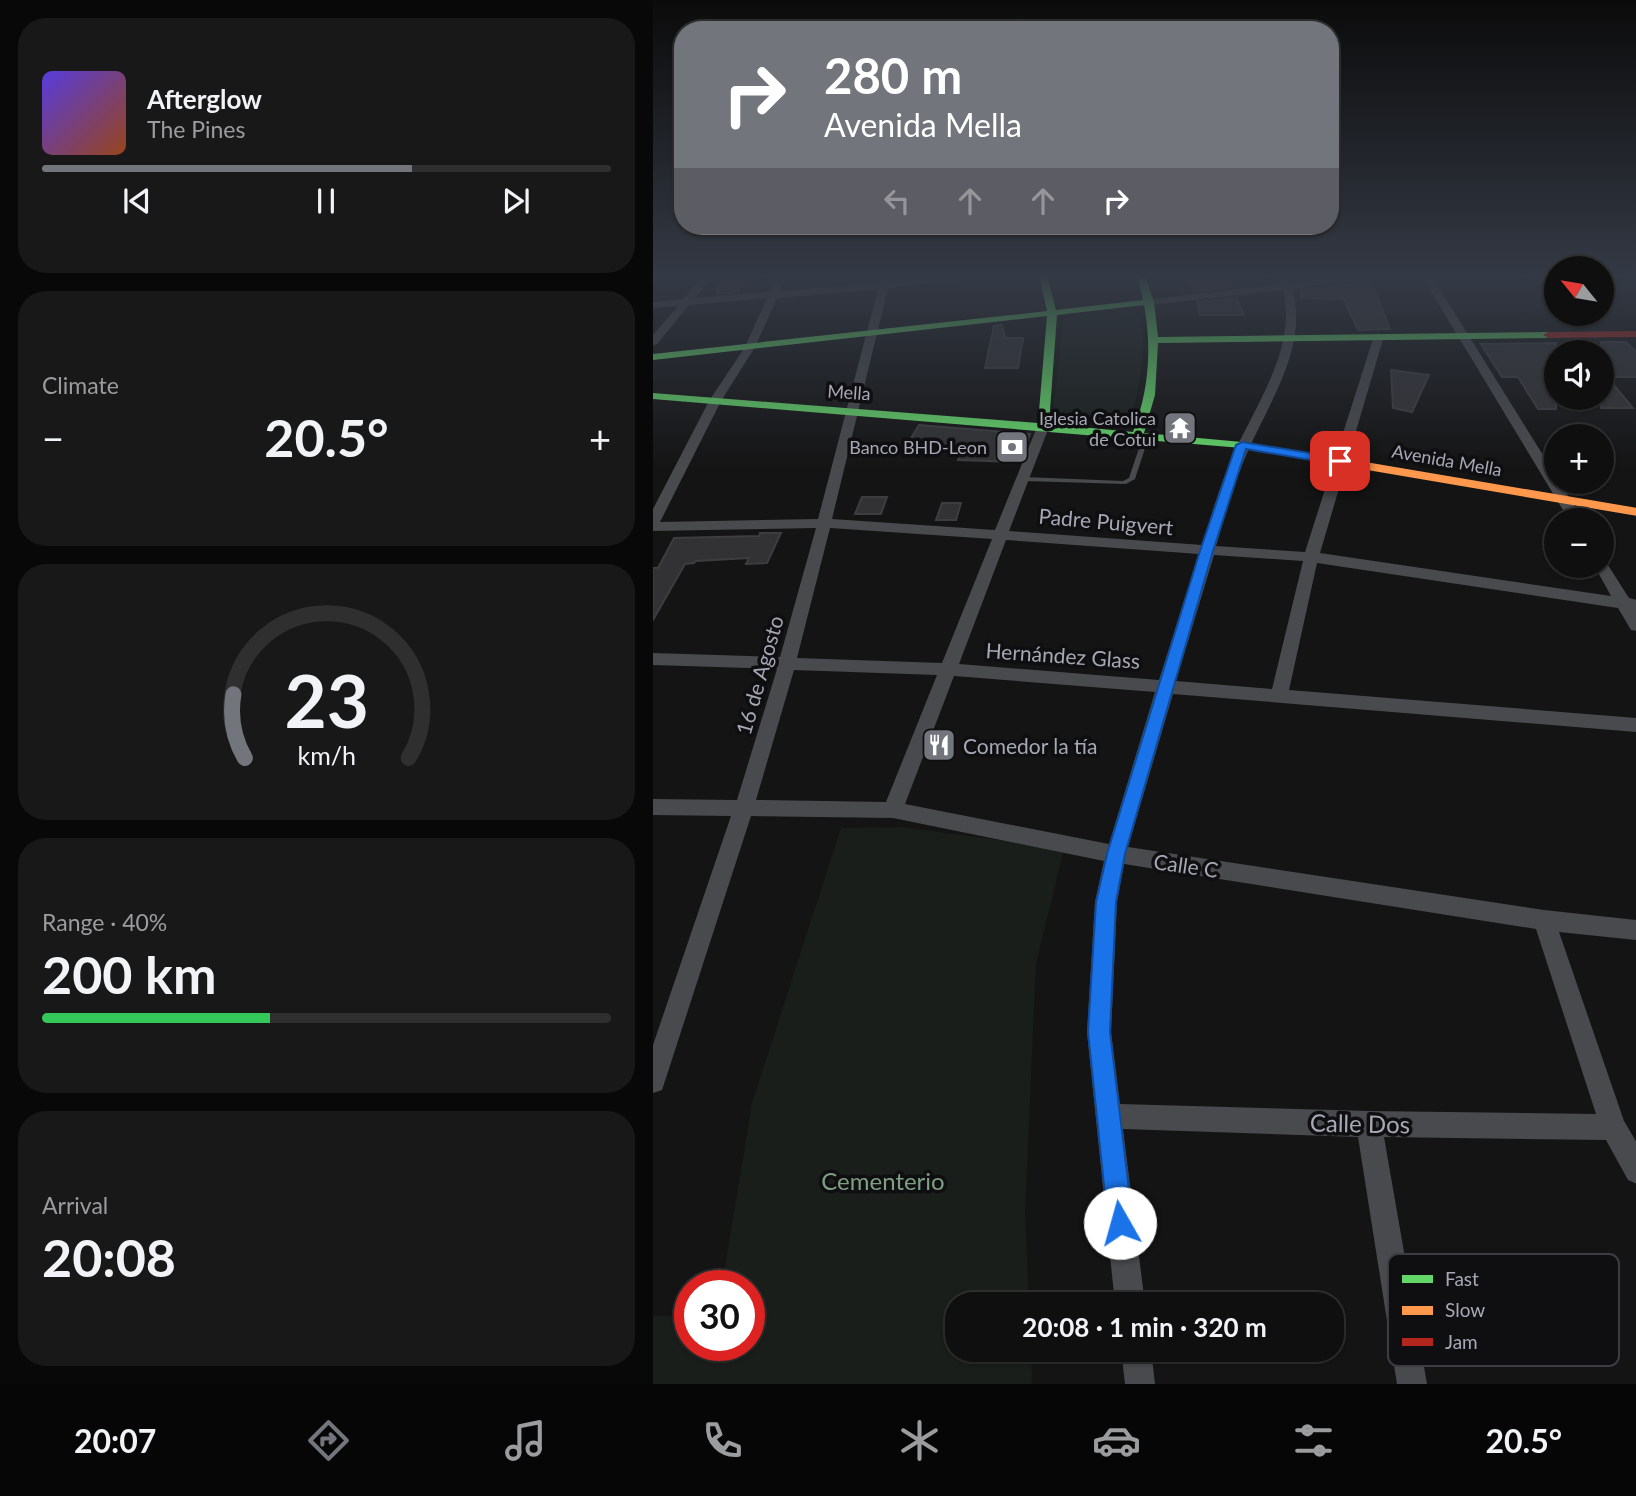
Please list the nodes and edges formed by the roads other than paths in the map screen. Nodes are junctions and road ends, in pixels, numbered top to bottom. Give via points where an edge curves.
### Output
1 (753, 340) edge
2 (816, 340) edge
3 (872, 340) edge
4 (1050, 340) edge
5 (1155, 340) joint
6 (1173, 340) edge
7 (1287, 340) edge
8 (1378, 340) edge
9 (1466, 340) edge
10 (750, 347) junction
11 (653, 357) edge
12 (653, 396) edge
13 (715, 401) junction
14 (851, 412) junction
15 (1043, 427) junction
16 (1142, 436) junction
17 (1242, 445) junction
18 (1340, 461) junction
19 (1024, 480) junction
20 (1565, 499) junction
21 (1570, 508) edge
22 (1636, 512) edge
23 (824, 523) junction
24 (653, 525) edge
25 (1001, 534) junction
26 (1206, 551) junction
27 (1312, 557) junction
28 (1610, 578) edge
29 (1629, 604) edge
30 (1636, 626) edge
31 (653, 659) edge
32 (787, 664) junction
33 (949, 670) junction
34 (1167, 686) junction
35 (1278, 696) junction
36 (1636, 725) edge
37 (653, 807) edge
38 (744, 808) junction
39 (893, 810) junction
40 (1116, 854) junction
41 (1544, 920) junction
42 (1636, 930) edge
43 (653, 1081) edge
44 (1107, 1116) junction
45 (1369, 1124) junction
46 (1613, 1127) junction
47 (1636, 1171) edge
48 (1390, 1254) edge
49 (1129, 1292) edge
50 (1137, 1362) edge
51 (1409, 1366) edge
52 (1140, 1384) edge
53 (1412, 1384) edge

1 - 10 street
2 - 10 main road
3 - 14 street, 16 de Agosto
4 - 15 main road
5 - 6 main road
5 - 16 main road via 1152,389
7 - 17 street via 1272,391
8 - 18 street
9 - 20 street
10 - 11 main road
10 - 13 street
12 - 13 main road, Mella
13 - 14 main road, Mella
13 - 24 street
14 - 15 main road, Mella
14 - 23 street, 16 de Agosto
15 - 16 main road, Avenida Mella
15 - 19 street
16 - 17 main road, Avenida Mella
16 - 19 lane via 1132,479 1124,484
17 - 18 main road, Avenida Mella
17 - 26 street
18 - 20 main road, Avenida Mella
18 - 27 street
19 - 25 street
20 - 21 street
20 - 22 main road, Avenida Mella
23 - 24 street, Padre Puigvert
23 - 25 street, Padre Puigvert
23 - 32 street, 16 de Agosto
25 - 26 street, Padre Puigvert
25 - 33 street
26 - 27 street, Padre Puigvert
26 - 34 street
27 - 29 street, Padre Puigvert
27 - 35 street
28 - 29 street
29 - 30 street
31 - 32 street, Hernández Glass
32 - 33 street, Hernández Glass
32 - 38 street, 16 de Agosto
33 - 34 street, Hernández Glass
33 - 39 street
34 - 35 street, Hernández Glass
34 - 40 street
35 - 36 street, Hernández Glass
37 - 38 street, Calle C
38 - 39 street, Calle C
38 - 43 street, 16 de Agosto
39 - 40 street, Calle C
40 - 41 street, Calle C
40 - 44 street via 1106,902 1099,1032
41 - 42 street, Calle C
41 - 46 street
44 - 45 street, Calle Dos
44 - 49 street
45 - 46 street, Calle Dos
45 - 48 street
46 - 47 street
50 - 52 street
51 - 53 street

